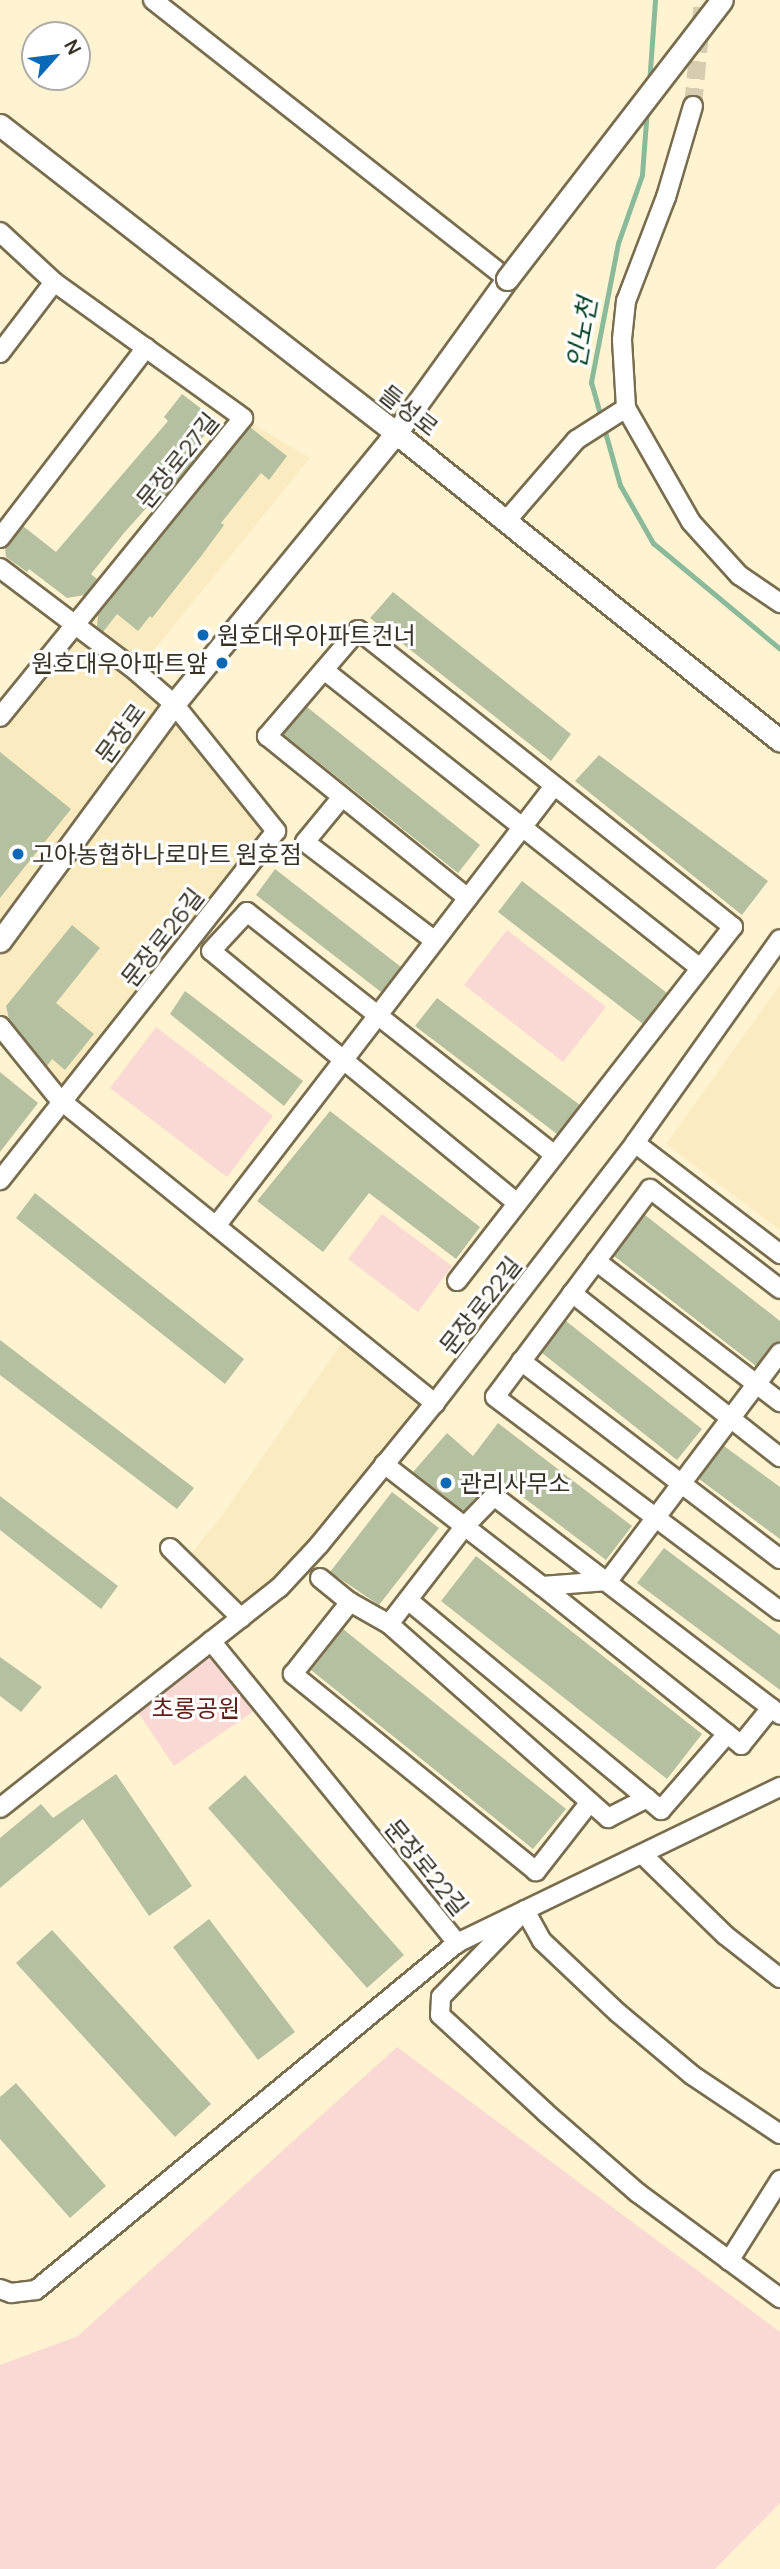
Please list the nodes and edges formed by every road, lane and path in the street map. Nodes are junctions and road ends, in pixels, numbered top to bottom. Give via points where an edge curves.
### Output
1 (153, 0) edge
2 (722, 0) edge
3 (693, 106) tunnel mouth
4 (0, 125) edge
5 (0, 232) edge
6 (507, 279) junction
7 (54, 282) junction
8 (146, 348) junction
9 (0, 353) edge
10 (620, 412) junction
11 (396, 433) junction
12 (506, 520) junction
13 (0, 538) edge
14 (0, 568) edge
15 (780, 603) edge
16 (73, 625) junction
17 (324, 670) junction
18 (174, 705) junction
19 (0, 717) edge
20 (780, 741) edge
21 (554, 786) junction
22 (342, 797) junction
23 (522, 827) junction
24 (468, 898) junction
25 (780, 939) edge
26 (0, 941) edge
27 (435, 941) junction
28 (700, 968) junction
29 (378, 1015) junction
30 (0, 1026) edge
31 (343, 1060) junction
32 (62, 1101) junction
33 (635, 1143) junction
34 (555, 1155) junction
35 (0, 1180) edge
36 (517, 1203) junction
37 (216, 1226) junction
38 (780, 1254) edge
39 (596, 1261) junction
40 (457, 1281) dead end
41 (780, 1289) edge
42 (572, 1293) junction
43 (780, 1353) edge
44 (521, 1362) junction
45 (756, 1385) junction
46 (780, 1402) edge
47 (435, 1403) junction
48 (731, 1418) junction
49 (780, 1457) edge
50 (384, 1464) junction
51 (681, 1484) junction
52 (655, 1518) junction
53 (464, 1527) junction
54 (170, 1548) dead end
55 (780, 1559) edge
56 (320, 1578) dead end
57 (607, 1581) junction
58 (542, 1586) junction
59 (408, 1600) junction
60 (350, 1602) junction
61 (780, 1611) edge
62 (241, 1618) junction
63 (389, 1624) junction
64 (211, 1641) junction
65 (776, 1712) edge
66 (727, 1734) junction
67 (780, 1787) edge
68 (647, 1798) junction
69 (590, 1802) junction
70 (0, 1808) edge
71 (642, 1854) junction
72 (525, 1910) junction
73 (457, 1943) junction
74 (780, 1978) edge
75 (780, 2134) edge
76 (780, 2180) edge
77 (729, 2261) junction
78 (0, 2289) edge
79 (780, 2298) edge

1 - 6 street
2 - 6 street, 문장로, bridge
3 - 10 street via 666,197 626,302
4 - 11 street, 들성로
5 - 7 street, 문장로27길
6 - 11 street, 문장로
7 - 8 street, 문장로27길
7 - 9 street
8 - 13 street
8 - 16 street, 문장로27길 via 243,418
10 - 12 street via 576,440
10 - 15 street via 691,522 739,575
11 - 12 street, 들성로
11 - 18 street, 문장로
12 - 20 street, 들성로
14 - 16 street
16 - 18 street
16 - 19 street
17 - 21 street via 358,630
17 - 22 street via 267,736
17 - 23 street
18 - 26 street, 문장로
18 - 32 street, 문장로26길 via 276,831
21 - 23 street
21 - 28 street via 733,927
22 - 24 street
22 - 27 street via 305,842
23 - 24 street
23 - 28 street
24 - 27 street
25 - 33 street, 문장로22길
27 - 29 street
28 - 34 street
29 - 31 street
29 - 31 street via 247,912 211,951
29 - 34 street
30 - 32 street
31 - 36 street
31 - 37 street
32 - 35 street
32 - 37 street
33 - 38 street
33 - 47 street, 문장로22길
34 - 36 street
36 - 40 street
37 - 47 street
39 - 41 street via 650,1189
39 - 42 street
39 - 45 street
42 - 44 street
42 - 48 street
43 - 45 street
44 - 51 street
44 - 52 street via 495,1397
45 - 46 street
45 - 48 street
47 - 50 street, 문장로22길
48 - 49 street
48 - 51 street
50 - 53 street
50 - 62 street, 문장로22길 via 287,1579
51 - 52 street
51 - 55 street
52 - 57 street
52 - 61 street
53 - 57 street via 494,1496
53 - 58 street
53 - 59 street
54 - 62 street
56 - 60 street
57 - 58 street
57 - 65 street
58 - 66 street
59 - 63 street
59 - 68 street
60 - 63 street
60 - 69 street via 293,1674 536,1871
62 - 64 street, 문장로22길
63 - 69 street
64 - 70 street, 문장로22길
64 - 73 street, 문장로22길
65 - 66 street via 741,1745
66 - 68 street via 661,1810
67 - 71 street, 문장로22길
68 - 69 street via 608,1818
71 - 72 street, 문장로22길
71 - 74 street via 725,1936
72 - 73 street, 문장로22길
72 - 75 street via 542,1941 618,2013 692,2075
72 - 77 street via 441,1997 440,2015 638,2193
73 - 78 street via 36,2290 11,2293
76 - 77 street
77 - 79 street

